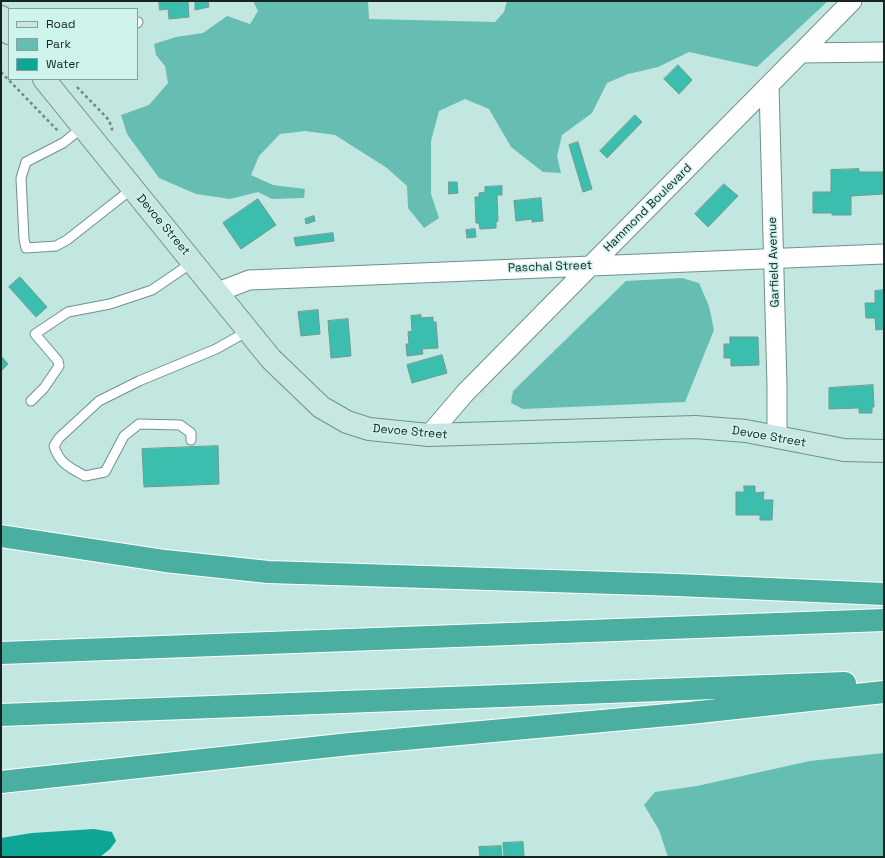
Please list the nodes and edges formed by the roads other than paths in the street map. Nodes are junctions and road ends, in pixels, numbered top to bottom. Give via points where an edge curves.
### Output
1 (852, 1) edge
2 (1, 17) edge
3 (8, 31) edge
4 (884, 52) edge
5 (801, 53) junction
6 (45, 80) edge
7 (770, 86) junction
8 (83, 127) junction
9 (133, 188) junction
10 (884, 254) edge
11 (774, 258) junction
12 (194, 262) junction
13 (592, 266) junction
14 (218, 292) junction
15 (249, 330) junction
16 (31, 401) dead end
17 (429, 435) junction
18 (777, 438) junction
19 (191, 440) dead end
20 (884, 451) edge
21 (1, 536) edge
22 (884, 594) edge
23 (884, 620) edge
24 (1, 653) edge
25 (884, 682) edge
26 (884, 692) edge
27 (1, 715) edge
28 (1, 782) edge

1 - 5 street, Hammond Boulevard
2 - 3 street
4 - 5 street
5 - 7 street, Hammond Boulevard
6 - 8 street, Devoe Street
7 - 11 street, Garfield Avenue
7 - 13 street, Hammond Boulevard
8 - 9 street, Devoe Street
8 - 9 lane via 66,141 26,162 21,178 26,248 56,246
9 - 12 street, Devoe Street
10 - 11 street, Paschal Street
11 - 13 street, Paschal Street
11 - 18 street, Garfield Avenue
12 - 14 street, Devoe Street
12 - 16 lane via 152,290 110,304 68,312 34,334 58,361 59,366 44,388
13 - 14 street, Paschal Street via 249,280
13 - 17 street, Hammond Boulevard via 465,393
14 - 15 street, Devoe Street
15 - 17 street, Devoe Street via 271,359 321,407 336,417 369,429
15 - 19 lane via 216,348 99,401 59,438 54,446 57,456 64,464 85,476 105,472 124,436 139,424 180,425 191,434
17 - 18 street, Devoe Street via 695,427 746,431
18 - 20 street, Devoe Street via 844,450
21 - 22 highway via 165,561 268,572
23 - 24 highway
25 - 27 highway
26 - 28 highway via 690,713 350,744

